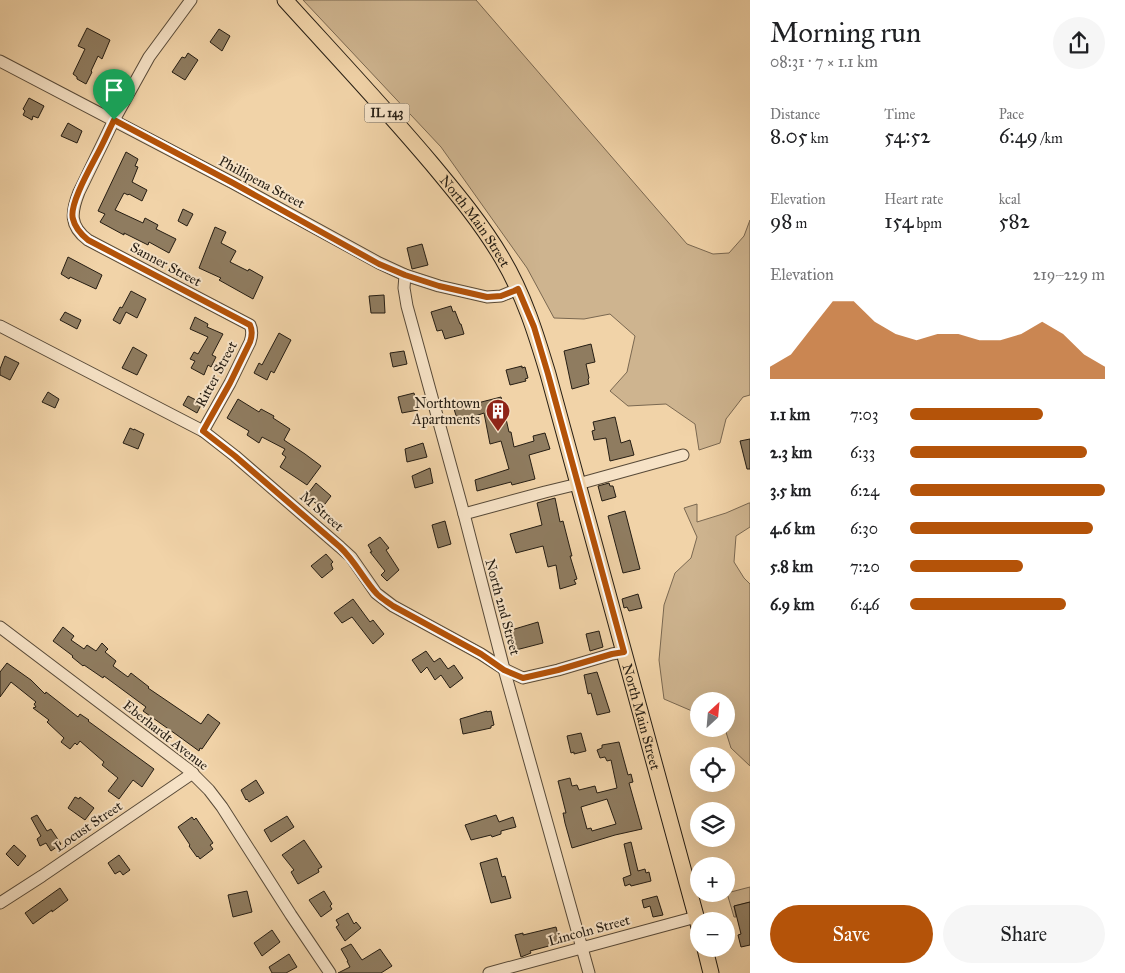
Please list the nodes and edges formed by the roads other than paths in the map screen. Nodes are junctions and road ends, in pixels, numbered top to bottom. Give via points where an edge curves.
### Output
1 (191, 0) edge
2 (285, 0) edge
3 (0, 61) edge
4 (114, 120) junction
5 (405, 275) junction
6 (518, 289) junction
7 (0, 326) edge
8 (252, 330) joint
9 (203, 431) junction
10 (683, 455) dead end
11 (578, 484) junction
12 (464, 514) junction
13 (0, 627) edge
14 (624, 652) junction
15 (504, 670) junction
16 (193, 773) junction
17 (0, 903) edge
18 (694, 912) edge
19 (690, 924) edge
20 (583, 947) junction
21 (707, 957) edge
22 (330, 973) edge
23 (489, 973) edge
24 (589, 973) edge
25 (711, 973) edge

1 - 4 street via 149,57
2 - 6 main road, North Main Street / IL 143 via 468,206 503,259
3 - 4 street, Phillipena Street
4 - 5 street, Phillipena Street via 379,264
4 - 8 street, Sanner Street via 74,203 72,218 83,236 250,325
5 - 6 street, Phillipena Street via 487,297 501,296
5 - 12 street, North 2nd Street via 407,306
6 - 11 main road, North Main Street / IL 143 via 534,327
7 - 9 street, M Street
8 - 9 street, Ritter Street via 230,383
9 - 15 street, M Street via 351,557 382,599
10 - 11 street
11 - 12 street
11 - 14 main road, North Main Street / IL 143
12 - 15 street, North 2nd Street
13 - 16 street, Eberhardt Avenue
14 - 15 street, M Street via 523,678
14 - 18 main road, North Main Street / IL 143
15 - 20 street, North 2nd Street
16 - 17 street, Locust Street
16 - 22 street, Eberhardt Avenue via 222,807
19 - 20 street, Lincoln Street
20 - 23 street, Lincoln Street
20 - 24 street, North 2nd Street
21 - 25 main road

